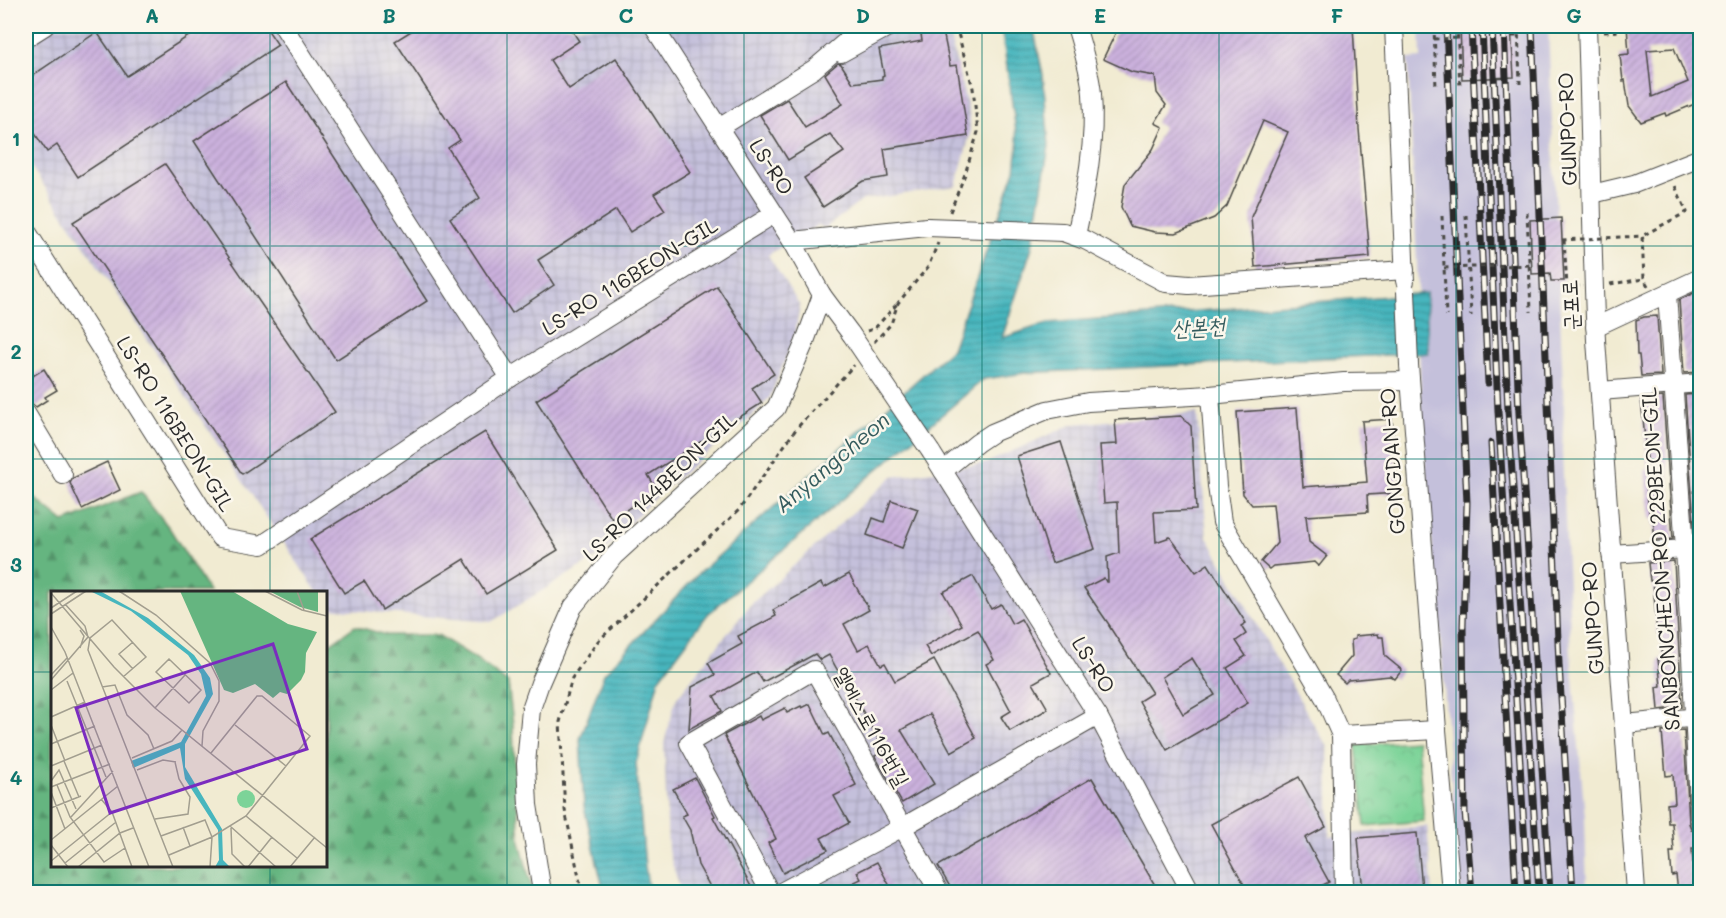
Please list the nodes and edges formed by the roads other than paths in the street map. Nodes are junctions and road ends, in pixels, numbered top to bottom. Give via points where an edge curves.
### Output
1 (45, 26) edge
2 (283, 26) edge
3 (653, 26) edge
4 (891, 26) edge
5 (1076, 26) edge
6 (1394, 26) edge
7 (1587, 29) edge
8 (26, 38) edge
9 (850, 38) dead end
10 (814, 69) junction
11 (719, 128) junction
12 (1701, 158) edge
13 (1592, 194) junction
14 (774, 214) junction
15 (26, 230) edge
16 (1069, 234) junction
17 (792, 241) junction
18 (1592, 267) joint
19 (1405, 270) junction
20 (1701, 278) edge
21 (822, 294) junction
22 (1661, 297) junction
23 (1596, 334) junction
24 (1409, 373) junction
25 (510, 378) junction
26 (1701, 383) edge
27 (1673, 385) junction
28 (1600, 391) junction
29 (1210, 395) junction
30 (26, 413) edge
31 (943, 471) junction
32 (63, 475) dead end
33 (1693, 549) edge
34 (1611, 554) junction
35 (1098, 716) junction
36 (1697, 717) edge
37 (1624, 724) junction
38 (1437, 730) junction
39 (1341, 735) junction
40 (1701, 822) edge
41 (901, 828) junction
42 (542, 892) edge
43 (770, 892) edge
44 (781, 892) edge
45 (939, 892) edge
46 (1191, 892) edge
47 (1344, 892) edge
48 (1451, 892) edge
49 (1636, 892) edge

1 - 8 street
2 - 25 street
3 - 11 street, LS-RO
4 - 10 street
5 - 16 street via 1092,91 1093,133 1089,176
6 - 19 street, GONGDAN-RO
7 - 13 street, GUNPO-RO
9 - 10 street
10 - 11 street
11 - 14 street, LS-RO
12 - 13 street via 1634,184
13 - 18 street, GUNPO-RO
14 - 17 street, LS-RO
14 - 25 street, LS-RO 116BEON-GIL
15 - 25 street, LS-RO 116BEON-GIL via 220,538 262,545
16 - 17 street, bridge via 934,230
16 - 19 street via 1166,283 1188,285
17 - 21 street, LS-RO
18 - 23 street, 군포로
19 - 24 street, GONGDAN-RO, bridge
20 - 22 street
21 - 31 street, LS-RO, bridge
21 - 42 street, LS-RO 144BEON-GIL via 776,408 614,556 573,607 531,709 527,795
22 - 23 street
22 - 27 street, SANBONCHEON-RO 229BEON-GIL
23 - 28 street, GUNPO-RO
24 - 29 street
24 - 38 street, GONGDAN-RO
26 - 27 street
27 - 28 street
27 - 33 street, SANBONCHEON-RO 229BEON-GIL
28 - 34 street, GUNPO-RO
29 - 31 street via 1088,402 1047,410 992,433
29 - 39 street via 1221,522 1325,699
30 - 32 street
31 - 35 street, LS-RO
33 - 34 street
33 - 36 street, SANBONCHEON-RO 229BEON-GIL
34 - 37 street, GUNPO-RO
35 - 41 street
35 - 46 street, LS-RO
36 - 37 street
36 - 40 street, SANBONCHEON-RO 229BEON-GIL
37 - 49 street, GUNPO-RO
38 - 39 street
38 - 48 street, GONGDAN-RO
39 - 47 street
41 - 43 street, 엘에스로116번길 via 814,670 689,743
41 - 44 street
41 - 45 street, 엘에스로116번길

